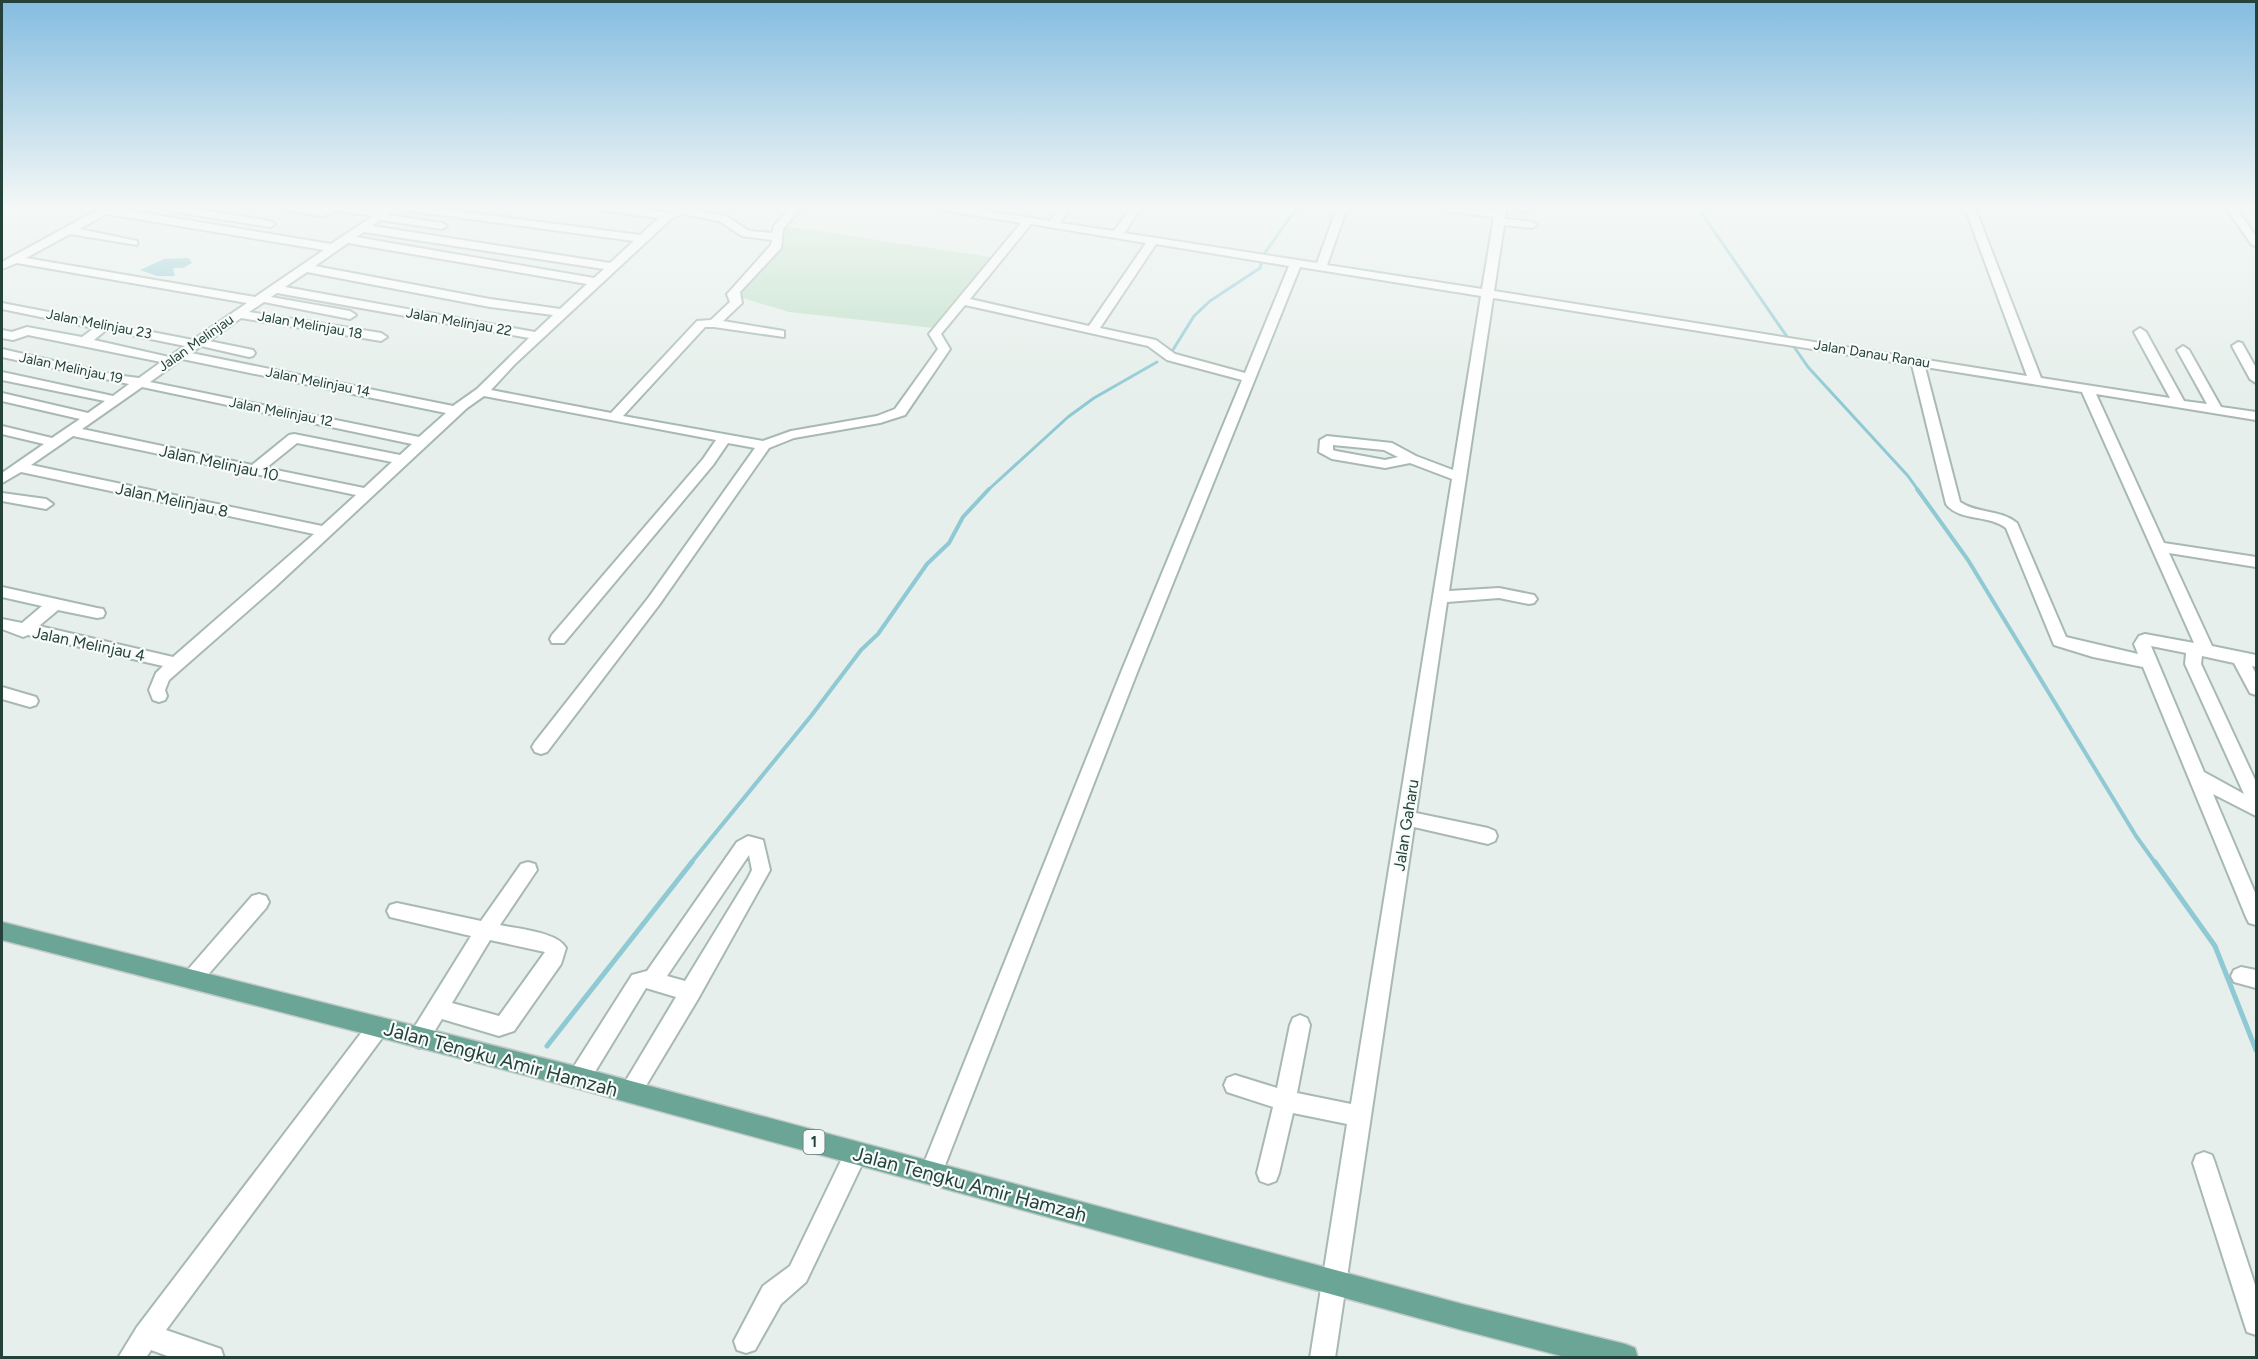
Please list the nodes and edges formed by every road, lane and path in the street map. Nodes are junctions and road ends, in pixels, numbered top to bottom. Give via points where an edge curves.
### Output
1 (99, 271) edge
2 (300, 271) edge
3 (323, 271) edge
4 (534, 271) edge
5 (607, 271) edge
6 (754, 271) edge
7 (986, 271) edge
8 (1132, 271) edge
9 (1293, 271) edge
10 (1349, 271) edge
11 (1491, 271) edge
12 (1994, 271) edge
13 (595, 282) junction
14 (230, 286) dead end
15 (1487, 293) junction
16 (265, 296) junction
17 (961, 301) junction
18 (2, 306) edge
19 (562, 313) junction
20 (239, 314) junction
21 (350, 315) dead end
22 (714, 323) junction
23 (105, 325) junction
24 (1094, 328) junction
25 (2140, 332) dead end
26 (2, 334) edge
27 (780, 334) dead end
28 (538, 336) junction
29 (381, 337) dead end
30 (84, 342) junction
31 (197, 343) junction
32 (2238, 346) dead end
33 (2183, 350) dead end
34 (249, 352) dead end
35 (2, 353) edge
36 (175, 358) junction
37 (1917, 362) junction
38 (2, 376) edge
39 (1249, 378) junction
40 (2035, 380) junction
41 (2256, 380) edge
42 (140, 383) junction
43 (2087, 388) junction
44 (482, 392) junction
45 (2, 397) edge
46 (116, 400) junction
47 (2179, 403) junction
48 (2216, 409) junction
49 (456, 411) junction
50 (2256, 416) edge
51 (90, 417) junction
52 (614, 418) junction
53 (2, 430) edge
54 (70, 431) junction
55 (724, 438) junction
56 (54, 442) junction
57 (423, 442) junction
58 (764, 445) junction
59 (1411, 459) junction
60 (404, 460) junction
61 (18, 467) junction
62 (253, 471) junction
63 (1460, 477) junction
64 (2, 479) edge
65 (367, 493) junction
66 (2, 497) edge
67 (46, 504) dead end
68 (326, 532) junction
69 (2159, 547) junction
70 (2256, 562) edge
71 (2, 592) edge
72 (1441, 597) junction
73 (1529, 599) dead end
74 (56, 603) junction
75 (97, 613) dead end
76 (2, 624) edge
77 (22, 631) junction
78 (558, 639) dead end
79 (2200, 651) junction
80 (2248, 659) edge
81 (2149, 662) junction
82 (176, 664) junction
83 (2256, 689) edge
84 (2, 693) edge
85 (159, 696) dead end
86 (30, 701) dead end
87 (541, 747) dead end
88 (2199, 777) junction
89 (2256, 800) edge
90 (2256, 809) edge
91 (1407, 818) junction
92 (1488, 836) dead end
93 (528, 870) dead end
94 (258, 902) dead end
95 (397, 911) dead end
96 (2256, 917) edge
97 (2, 931) edge
98 (485, 931) junction
99 (192, 979) junction
100 (652, 981) junction
101 (691, 992) junction
102 (436, 1008) junction
103 (1300, 1025) dead end
104 (378, 1027) junction
105 (419, 1038) junction
106 (579, 1078) junction
107 (1235, 1085) dead end
108 (630, 1092) junction
109 (1284, 1101) junction
110 (1360, 1116) junction
111 (856, 1154) junction
112 (2204, 1163) dead end
113 (931, 1173) junction
114 (1268, 1173) dead end
115 (1334, 1281) junction
116 (2256, 1323) edge
117 (146, 1336) junction
118 (746, 1341) dead end
119 (130, 1358) edge
120 (212, 1358) edge
121 (1322, 1358) edge
122 (1625, 1358) edge

1 - 16 street
2 - 16 street, Jalan Melinjau
3 - 19 street
4 - 13 street
5 - 13 street
6 - 22 street via 733,294 738,301
7 - 17 street
8 - 24 street
9 - 39 street
10 - 15 street, Jalan Danau Ranau
11 - 15 street, Jalan Gaharu
12 - 40 street
13 - 19 street
14 - 16 street
15 - 37 street, Jalan Danau Ranau
15 - 63 street, Jalan Gaharu
16 - 20 street, Jalan Melinjau
16 - 21 street
16 - 28 street, Jalan Melinjau 22
17 - 24 street
17 - 58 street via 934,334 944,349 900,412
18 - 23 street, Jalan Melinjau 23
19 - 28 street
20 - 29 street, Jalan Melinjau 18
20 - 31 street, Jalan Melinjau
22 - 27 street
22 - 52 street via 698,326
23 - 30 street
23 - 31 street, Jalan Melinjau 23
24 - 39 street via 1152,342 1171,357
25 - 47 street
26 - 30 street, Jalan Melinjau 14 via 13,336 27,331
28 - 44 street
30 - 36 street, Jalan Melinjau 14
31 - 34 street, Jalan Melinjau 23
31 - 36 street, Jalan Melinjau
32 - 41 street
33 - 48 street
35 - 42 street, Jalan Melinjau 19
36 - 42 street, Jalan Melinjau
36 - 49 street, Jalan Melinjau 14
37 - 40 street, Jalan Danau Ranau
37 - 81 street via 1953,504 1961,510 2003,519 2012,526 2060,641
38 - 46 street
39 - 113 street
40 - 43 street, Jalan Danau Ranau
42 - 46 street, Jalan Melinjau
42 - 57 street, Jalan Melinjau 12
43 - 47 street, Jalan Danau Ranau
43 - 69 street
44 - 49 street
44 - 52 street
45 - 51 street
46 - 51 street, Jalan Melinjau
47 - 48 street, Jalan Danau Ranau
48 - 50 street, Jalan Danau Ranau
49 - 57 street
51 - 54 street, Jalan Melinjau
52 - 55 street
53 - 56 street
54 - 56 street, Jalan Melinjau
54 - 62 street, Jalan Melinjau 10
55 - 58 street
55 - 78 street
56 - 61 street, Jalan Melinjau
57 - 60 street
58 - 87 street via 654,601
59 - 59 street via 1382,445 1327,440 1326,452 1332,455 1385,464
59 - 63 street
60 - 62 street via 294,438
60 - 65 street
61 - 64 street, Jalan Melinjau
61 - 68 street, Jalan Melinjau 8
62 - 65 street, Jalan Melinjau 10
63 - 72 street, Jalan Gaharu
65 - 68 street
66 - 67 street
68 - 82 street
69 - 70 street
69 - 79 street
71 - 74 street
72 - 73 street via 1498,593
72 - 91 street, Jalan Gaharu
74 - 75 street
74 - 77 street
76 - 77 street, Jalan Melinjau 4
77 - 82 street, Jalan Melinjau 4
79 - 80 street
79 - 81 street via 2145,640 2142,644
79 - 89 street via 2193,664
80 - 83 street
81 - 88 street
82 - 85 street via 158,683
84 - 86 street
88 - 90 street
88 - 96 street
91 - 92 street
91 - 110 street, Jalan Gaharu
93 - 98 street
94 - 99 street
95 - 98 street
97 - 99 main road, Jalan Tengku Amir Hamzah / 1
98 - 102 street
98 - 102 street via 549,944 557,952 507,1024 500,1026
99 - 104 main road, Jalan Tengku Amir Hamzah / 1
100 - 101 street
100 - 101 street via 744,847 756,845 761,870
100 - 106 street via 639,981
101 - 108 street
102 - 105 street
103 - 109 street
104 - 105 main road, Jalan Tengku Amir Hamzah / 1
104 - 117 street
105 - 106 main road, Jalan Tengku Amir Hamzah / 1
106 - 108 main road, Jalan Tengku Amir Hamzah / 1
107 - 109 street
108 - 111 main road, Jalan Tengku Amir Hamzah / 1
109 - 110 street
109 - 114 street
110 - 115 street, Jalan Gaharu
111 - 113 main road, Jalan Tengku Amir Hamzah / 1
111 - 118 street via 798,1274 772,1295
112 - 116 street
113 - 115 main road, Jalan Tengku Amir Hamzah / 1
115 - 121 street, Jalan Gaharu
115 - 122 main road, Jalan Tengku Amir Hamzah / 1
117 - 119 street
117 - 120 street

